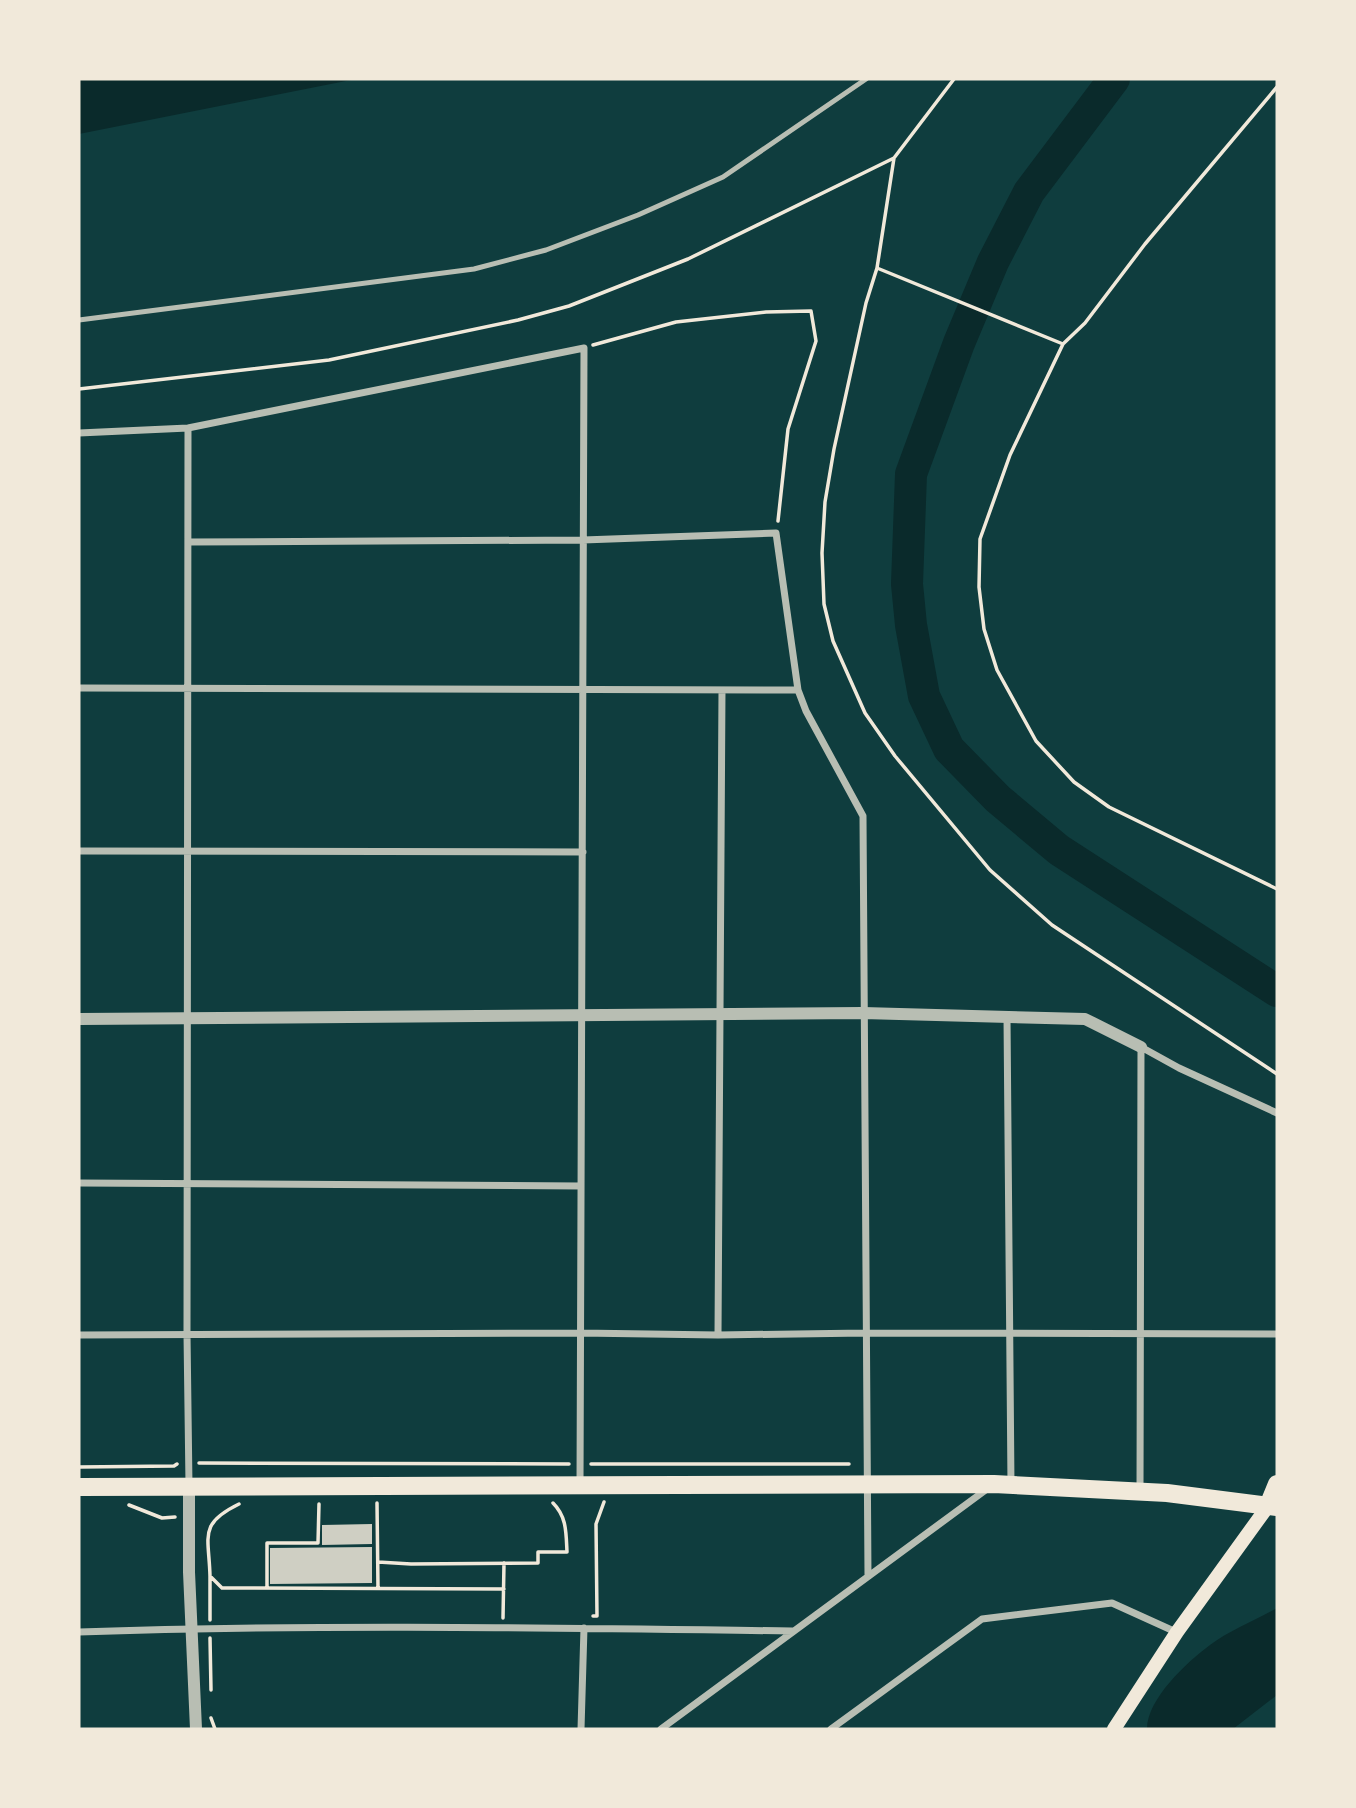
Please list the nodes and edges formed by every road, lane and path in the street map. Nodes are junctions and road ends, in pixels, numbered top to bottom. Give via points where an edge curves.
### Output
1 (866, 79) edge
2 (954, 79) edge
3 (1277, 87) edge
4 (894, 158) junction
5 (877, 268) junction
6 (79, 320) edge
7 (1063, 344) junction
8 (584, 348) junction
9 (79, 389) edge
10 (188, 428) junction
11 (79, 433) edge
12 (776, 533) junction
13 (583, 540) junction
14 (188, 542) junction
15 (79, 688) edge
16 (188, 688) junction
17 (583, 689) junction
18 (722, 690) junction
19 (798, 690) junction
20 (79, 851) edge
21 (188, 851) junction
22 (583, 852) junction
23 (1277, 889) edge
24 (863, 1013) junction
25 (720, 1014) junction
26 (582, 1015) junction
27 (1007, 1017) junction
28 (79, 1018) edge
29 (187, 1018) junction
30 (1141, 1047) junction
31 (1277, 1074) edge
32 (1277, 1113) edge
33 (79, 1183) edge
34 (187, 1184) junction
35 (581, 1186) junction
36 (580, 1332) junction
37 (866, 1333) junction
38 (1010, 1333) junction
39 (1142, 1333) junction
40 (187, 1334) junction
41 (1277, 1334) edge
42 (79, 1335) edge
43 (718, 1335) junction
44 (189, 1463) junction
45 (580, 1464) junction
46 (849, 1464) dead end
47 (79, 1466) edge
48 (867, 1483) junction
49 (580, 1484) junction
50 (1277, 1484) edge
51 (1003, 1485) junction
52 (189, 1486) junction
53 (79, 1487) edge
54 (1140, 1492) junction
55 (562, 1500) dead end
56 (594, 1500) dead end
57 (122, 1502) dead end
58 (247, 1502) dead end
59 (330, 1502) dead end
60 (365, 1502) dead end
61 (1273, 1506) edge
62 (189, 1517) junction
63 (378, 1562) junction
64 (504, 1563) junction
65 (210, 1576) junction
66 (868, 1576) junction
67 (267, 1588) junction
68 (378, 1588) junction
69 (503, 1589) junction
70 (584, 1615) dead end
71 (504, 1627) junction
72 (192, 1628) junction
73 (210, 1628) junction
74 (584, 1628) junction
75 (792, 1631) junction
76 (79, 1632) edge
77 (1177, 1632) junction
78 (211, 1692) dead end
79 (211, 1717) dead end
80 (196, 1729) edge
81 (215, 1729) edge
82 (582, 1729) edge
83 (661, 1729) edge
84 (831, 1729) edge
85 (1114, 1729) edge

1 - 6 lane via 723,177 547,250 474,269
2 - 4 path
3 - 7 path
4 - 5 path
4 - 9 path via 688,259 569,306 329,360
5 - 7 path
5 - 31 path via 834,449 822,553 824,604 833,641 865,713 990,870 1052,925
7 - 23 path via 1010,455 980,539 984,629 997,670 1036,741 1074,782 1109,807
8 - 10 street
8 - 12 path via 676,322 811,311 816,341 788,429
8 - 13 street
10 - 11 street
10 - 14 street
12 - 13 street
12 - 19 street
13 - 14 street
13 - 17 street
14 - 16 street
15 - 16 street
16 - 17 street
16 - 21 street
17 - 18 street
17 - 22 street
18 - 19 street
18 - 25 street
19 - 24 street via 863,816
20 - 21 street
21 - 22 street
21 - 29 street
22 - 26 street
24 - 25 street
24 - 27 street
24 - 37 street
25 - 26 street
25 - 43 street
26 - 29 street
26 - 35 street
27 - 30 street via 1085,1019
27 - 38 street
28 - 29 street
29 - 34 street
30 - 32 street
30 - 39 street
33 - 34 street
34 - 35 street
34 - 40 street
35 - 36 street
36 - 40 street
36 - 43 street
36 - 45 street
37 - 38 street
37 - 43 street
37 - 48 street
38 - 39 street
38 - 51 street
39 - 41 street
39 - 54 street
40 - 42 street
40 - 44 street
44 - 45 path
44 - 47 path
44 - 52 street
45 - 46 path
45 - 49 street
48 - 49 highway
48 - 51 highway
48 - 66 street
49 - 52 highway
50 - 61 highway
51 - 54 highway
51 - 66 street
52 - 53 highway
52 - 62 street
54 - 61 highway
55 - 64 path via 551,1501 563,1516 567,1552 538,1552 538,1563
56 - 70 path via 605,1500 596,1524 597,1616
57 - 62 path via 162,1518
58 - 65 path via 216,1516 208,1530
59 - 67 path via 319,1502 318,1543 267,1543
60 - 63 path via 377,1502
61 - 77 main road
62 - 72 street
63 - 64 path
63 - 68 path
64 - 69 path
65 - 67 path via 222,1588
65 - 73 path
66 - 75 street
67 - 68 path
68 - 69 path
69 - 71 path
71 - 73 street
71 - 74 street
72 - 73 street
72 - 76 street
72 - 80 street
73 - 78 path
74 - 75 street
74 - 82 street
75 - 83 street
77 - 84 street via 1112,1603 982,1619
77 - 85 main road
79 - 81 path

